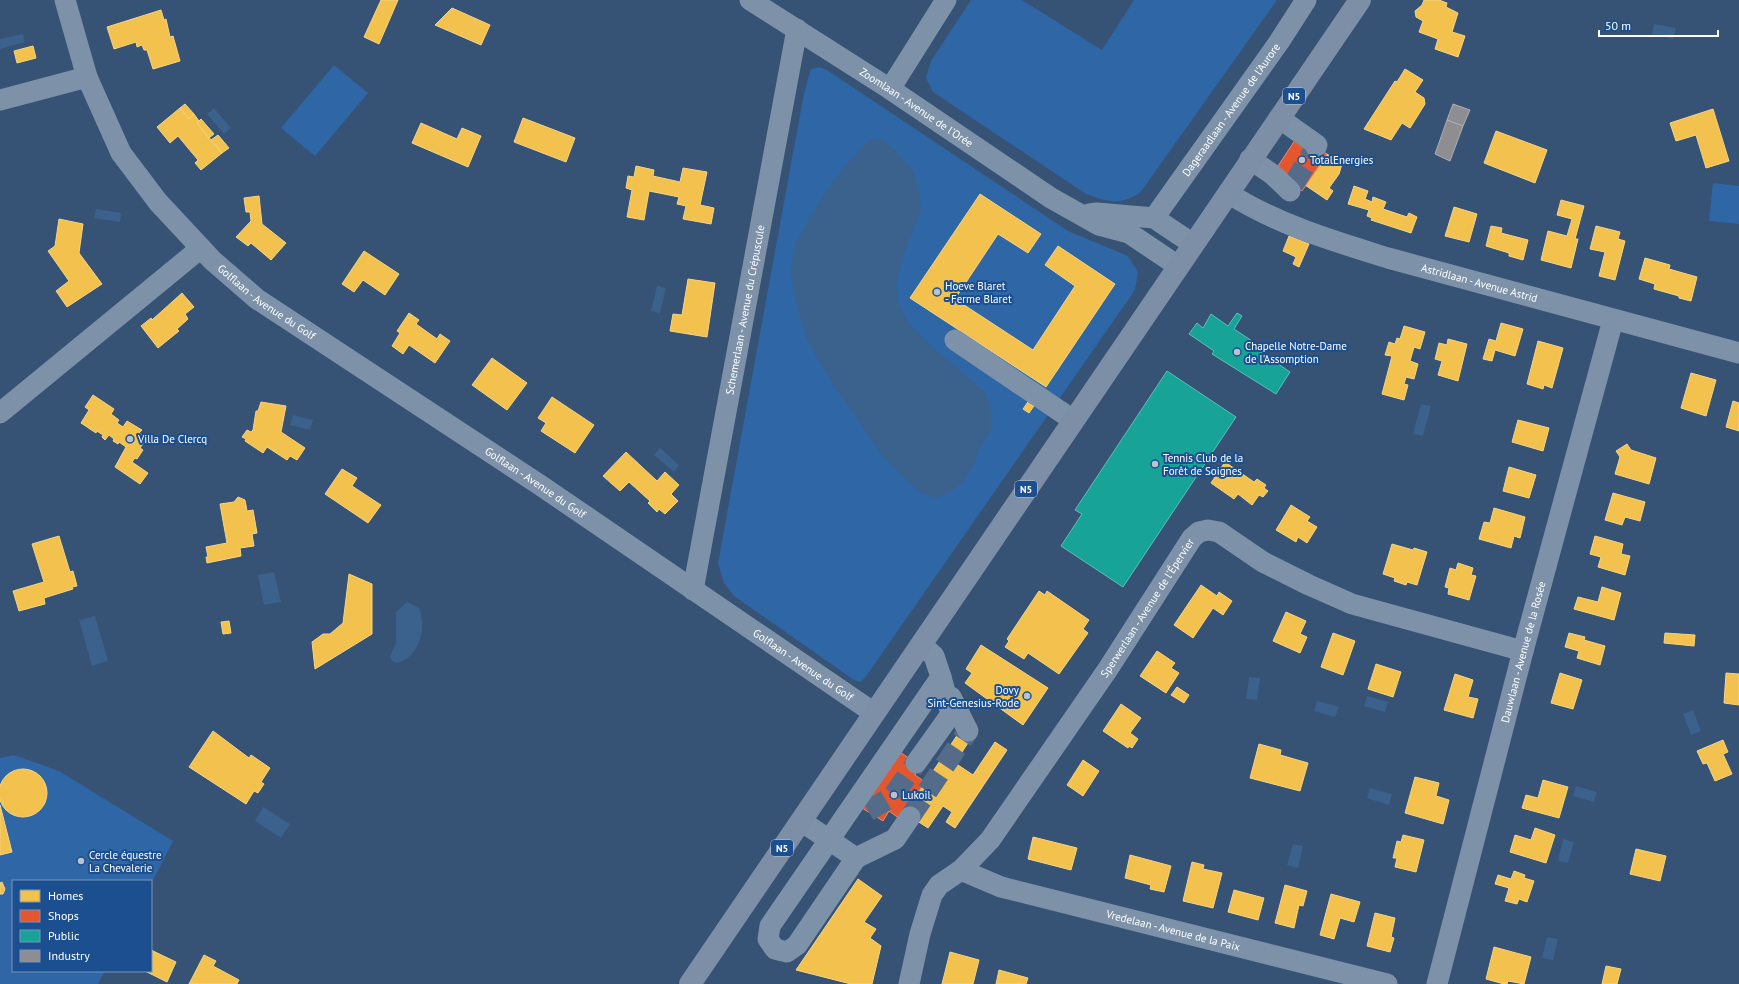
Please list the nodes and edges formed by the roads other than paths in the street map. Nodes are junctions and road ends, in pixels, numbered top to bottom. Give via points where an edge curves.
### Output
1 (65, 0) edge
2 (750, 0) edge
3 (946, 0) edge
4 (1306, 0) edge
5 (1360, 0) edge
6 (797, 29) junction
7 (87, 76) junction
8 (890, 89) junction
9 (0, 100) edge
10 (1279, 118) junction
11 (1316, 147) dead end
12 (1250, 159) junction
13 (1228, 193) junction
14 (1082, 215) junction
15 (1154, 218) junction
16 (1281, 220) junction
17 (1193, 244) junction
18 (201, 248) junction
19 (1178, 266) junction
20 (1613, 320) junction
21 (956, 340) dead end
22 (1739, 353) edge
23 (0, 413) edge
24 (1073, 420) junction
25 (693, 590) junction
26 (921, 644) junction
27 (1523, 651) junction
28 (940, 677) junction
29 (874, 713) junction
30 (968, 732) dead end
31 (916, 763) tunnel mouth
32 (910, 817) tunnel mouth
33 (801, 821) junction
34 (829, 840) junction
35 (856, 858) junction
36 (961, 870) junction
37 (690, 984) edge
38 (909, 984) edge
39 (1387, 984) edge
40 (1436, 984) edge

1 - 7 street, Golflaan - Avenue du Golf
2 - 6 street, Zoomlaan - Avenue de l'Orée
3 - 8 street
4 - 15 street, Dageraadlaan - Avenue de l'Aurore
5 - 10 main road, N5
6 - 8 street, Zoomlaan - Avenue de l'Orée
6 - 25 street, Schemerlaan - Avenue du Crépuscule
7 - 9 street
7 - 18 street, Golflaan - Avenue du Golf via 121,153 158,202
8 - 14 street, Zoomlaan - Avenue de l'Orée via 1051,198
10 - 11 street via 1318,145
10 - 12 main road, N5
12 - 13 main road, N5
12 - 16 street via 1292,188
13 - 16 street, Astridlaan - Avenue Astrid via 1249,206
13 - 17 main road, N5
14 - 15 street via 1097,213
14 - 19 street, Zoomlaan - Avenue de l'Orée via 1099,225 1129,233
15 - 17 street
16 - 20 street, Astridlaan - Avenue Astrid via 1333,241 1401,262
17 - 19 main road, N5
18 - 23 street
18 - 25 street, Golflaan - Avenue du Golf via 257,299 540,485
19 - 24 main road, N5
20 - 22 street, Astridlaan - Avenue Astrid
20 - 27 street, Dauwlaan - Avenue de la Rosée
21 - 24 street
24 - 26 main road, N5
25 - 29 street, Golflaan - Avenue du Golf
26 - 28 street via 934,656
26 - 29 main road, N5
27 - 36 street, Sperwerlaan - Avenue de l'Épervier via 1352,604 1263,562 1219,532 1199,532 1192,538 1108,669 990,840
27 - 40 street, Dauwlaan - Avenue de la Rosée
28 - 30 street
28 - 31 street via 951,714
28 - 34 street via 858,812
29 - 33 main road, N5
32 - 35 street via 895,839
33 - 34 street
33 - 37 main road, N5
34 - 35 street
34 - 35 street via 770,926 768,939 775,949 787,952 797,945
36 - 38 street via 939,885 932,895
36 - 39 street, Vredelaan - Avenue de la Paix via 1001,887

